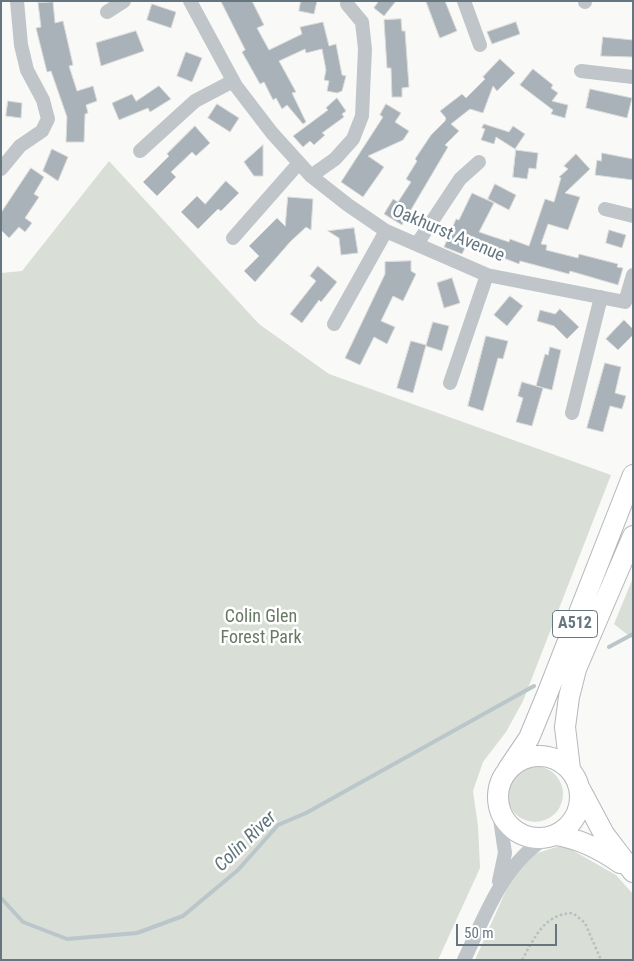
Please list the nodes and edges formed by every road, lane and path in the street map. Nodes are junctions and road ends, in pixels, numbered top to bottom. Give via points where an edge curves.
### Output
1 (17, 1) edge
2 (124, 1) edge
3 (190, 1) edge
4 (464, 1) edge
5 (347, 4) dead end
6 (107, 12) dead end
7 (480, 45) dead end
8 (581, 71) dead end
9 (633, 77) edge
10 (233, 81) junction
11 (140, 152) dead end
12 (479, 162) dead end
13 (299, 163) junction
14 (1, 169) edge
15 (311, 176) junction
16 (605, 209) dead end
17 (633, 216) edge
18 (386, 231) junction
19 (233, 238) dead end
20 (417, 244) junction
21 (633, 274) edge
22 (487, 275) junction
23 (595, 296) junction
24 (629, 303) edge
25 (334, 324) dead end
26 (450, 383) dead end
27 (572, 413) dead end
28 (633, 475) edge
29 (633, 536) edge
30 (508, 769) junction
31 (575, 779) junction
32 (498, 806) junction
33 (551, 836) junction
34 (633, 873) edge
35 (493, 899) junction
36 (464, 960) edge
37 (522, 960) edge
38 (602, 960) edge

1 - 14 street via 27,70 43,100 48,119 42,131 20,146
2 - 6 street
3 - 10 street, Oakhurst Avenue
4 - 7 street
5 - 15 street via 362,22 365,50 362,116 353,139
8 - 9 street
10 - 11 street via 195,101
10 - 13 street, Oakhurst Avenue
12 - 20 street via 460,179
13 - 15 street, Oakhurst Avenue
13 - 19 street
15 - 18 street, Oakhurst Avenue
16 - 17 street
18 - 20 street, Oakhurst Avenue
18 - 25 street
20 - 22 street, Oakhurst Avenue
21 - 24 street
22 - 23 street, Oakhurst Avenue
22 - 26 street
23 - 24 street, Oakhurst Avenue
23 - 27 street
28 - 30 highway, A512 via 529,738
29 - 31 highway, A512 via 593,633 578,695 573,734
30 - 31 highway via 530,756 543,756 555,759
30 - 32 highway, A512 via 501,780
31 - 33 highway, A512 via 578,810 573,821
31 - 34 highway, A512 via 604,834
32 - 33 highway, A512 via 511,828 522,835
32 - 35 street via 505,853
33 - 34 highway, A512 via 572,838 595,847
33 - 35 street via 531,847 519,859
35 - 36 street
37 - 38 path via 545,922 554,916 573,913 585,923

